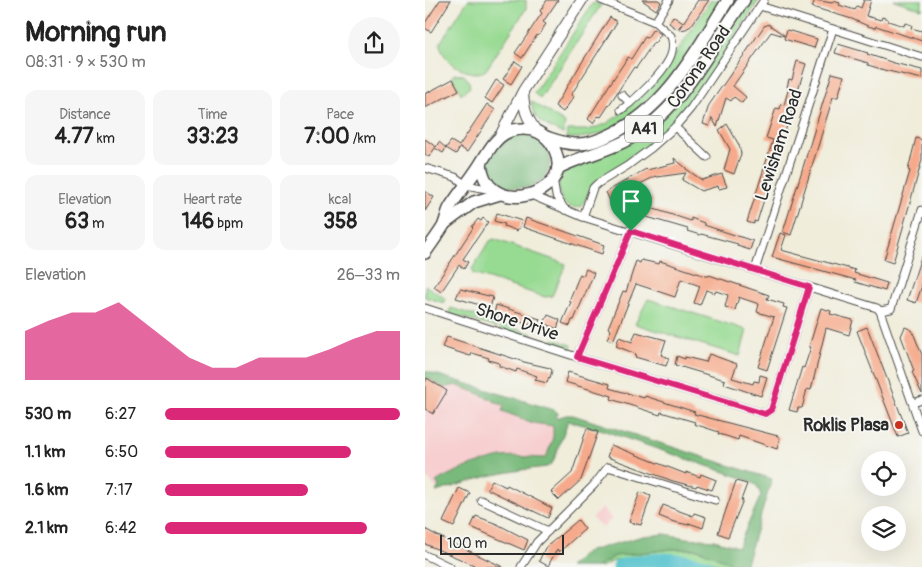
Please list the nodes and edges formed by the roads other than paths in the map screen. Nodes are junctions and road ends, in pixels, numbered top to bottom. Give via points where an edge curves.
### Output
1 (582, 0) edge
2 (601, 0) edge
3 (669, 0) edge
4 (728, 0) edge
5 (744, 0) edge
6 (762, 3) edge
7 (655, 22) junction
8 (833, 29) junction
9 (922, 57) edge
10 (523, 91) junction
11 (622, 95) dead end
12 (630, 103) junction
13 (621, 110) dead end
14 (675, 127) junction
15 (541, 134) junction
16 (499, 138) junction
17 (707, 156) dead end
18 (481, 163) junction
19 (425, 168) edge
20 (556, 173) junction
21 (466, 185) junction
22 (496, 192) junction
23 (531, 195) junction
24 (565, 210) junction
25 (922, 210) edge
26 (583, 217) junction
27 (444, 224) junction
28 (631, 231) junction
29 (425, 254) edge
30 (755, 270) junction
31 (809, 287) junction
32 (425, 308) edge
33 (880, 311) junction
34 (577, 357) junction
35 (922, 400) edge
36 (913, 404) junction
37 (922, 430) edge
38 (481, 500) dead end
39 (715, 500) dead end
40 (548, 531) junction
41 (425, 555) edge
42 (450, 567) edge
43 (521, 567) edge

1 - 10 main road
2 - 7 street
3 - 7 street
4 - 15 highway, A41 via 670,89 637,119 590,143 569,144
5 - 20 highway, A41 via 668,111 629,139 572,161
6 - 8 street
6 - 14 street, Corona Road
7 - 12 street via 671,36 671,56
8 - 9 street
8 - 30 street, Lewisham Road
10 - 15 main road via 527,119
10 - 16 main road
11 - 12 street
12 - 13 street
14 - 17 street, Corona Road
14 - 26 street, Corona Road via 643,155 597,184
15 - 16 highway, A41 via 519,129
15 - 20 highway via 557,153
16 - 18 highway
18 - 21 highway
18 - 22 highway via 483,177
19 - 21 street via 455,177
20 - 23 highway, A41
20 - 24 street via 556,196
21 - 22 street
21 - 27 highway via 449,208
22 - 23 highway via 519,197
22 - 27 highway via 474,202
23 - 24 street
24 - 26 street
25 - 33 street via 891,309
26 - 28 street
27 - 29 highway
28 - 30 street
28 - 34 street
30 - 31 street
31 - 33 street
31 - 34 street, Shore Drive via 771,410 765,414
32 - 34 street, Shore Drive
33 - 36 street
35 - 36 street
36 - 37 street
38 - 40 street
39 - 40 street via 608,466 594,485
40 - 43 street
41 - 42 street

